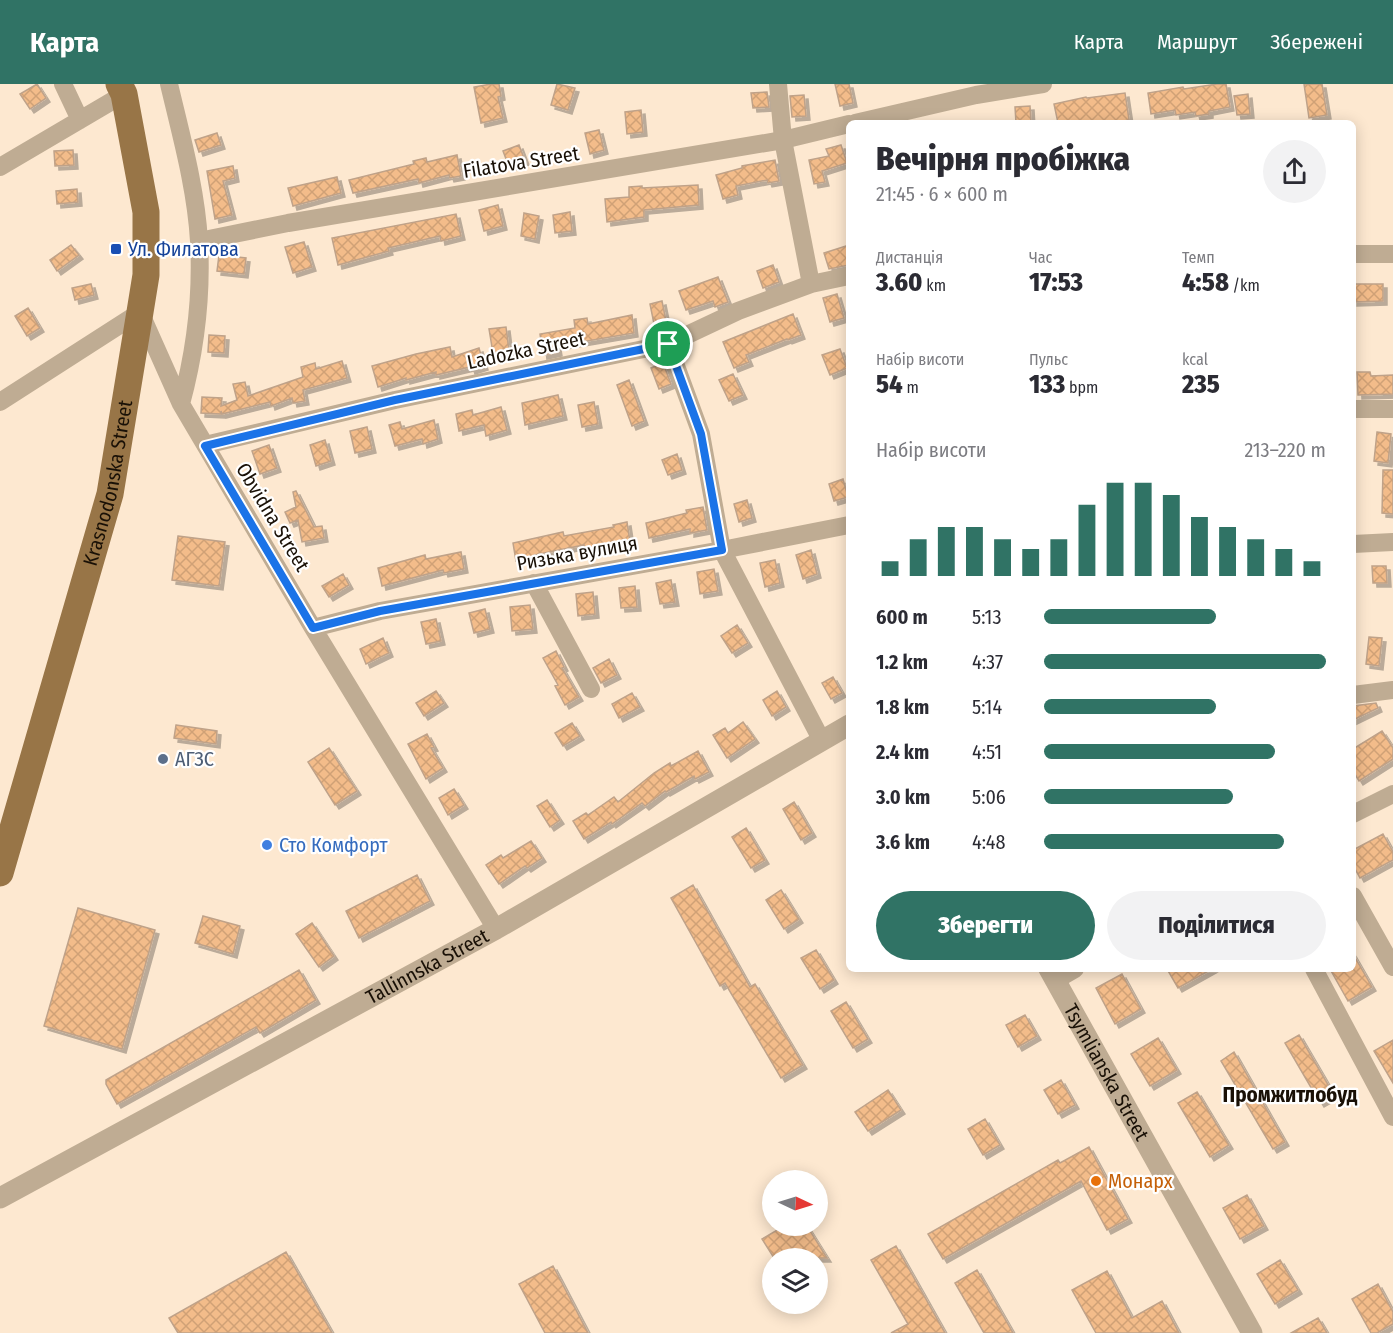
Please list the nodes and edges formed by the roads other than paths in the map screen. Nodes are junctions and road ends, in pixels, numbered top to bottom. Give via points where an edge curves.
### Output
1 (63, 84) edge
2 (169, 84) edge
3 (778, 84) edge
4 (1043, 84) edge
5 (121, 89) edge
6 (80, 120) junction
7 (868, 120) edge
8 (846, 125) edge
9 (783, 141) junction
10 (0, 167) edge
11 (199, 241) junction
12 (1356, 254) edge
13 (1393, 254) edge
14 (846, 277) edge
15 (811, 284) junction
16 (140, 312) junction
17 (668, 344) junction
18 (0, 402) edge
19 (181, 404) junction
20 (1393, 409) edge
21 (1356, 410) edge
22 (205, 446) junction
23 (846, 526) edge
24 (1393, 542) edge
25 (1356, 544) edge
26 (722, 550) junction
27 (534, 583) junction
28 (313, 628) junction
29 (591, 689) dead end
30 (1393, 690) edge
31 (1356, 695) edge
32 (846, 727) edge
33 (822, 741) junction
34 (1393, 794) edge
35 (1356, 812) edge
36 (0, 873) edge
37 (1356, 901) edge
38 (496, 929) junction
39 (1393, 968) edge
40 (1316, 972) edge
41 (1053, 974) edge
42 (1393, 1117) edge
43 (0, 1198) edge
44 (1252, 1333) edge

1 - 6 street
2 - 11 street via 191,183
3 - 9 street
4 - 7 street
5 - 6 street
5 - 16 main road, Krasnodonska Street via 146,212 146,275
6 - 10 street
8 - 9 street, Filatova Street
9 - 11 street, Filatova Street
9 - 15 street
11 - 19 street via 198,303 190,371
12 - 13 street
14 - 15 street, Ladozka Street
15 - 17 street, Ladozka Street via 738,311
16 - 18 street
16 - 19 street, Obvidna Street
16 - 36 main road, Krasnodonska Street via 110,494
17 - 22 street, Ladozka Street via 395,400
17 - 26 street via 701,434
19 - 22 street, Obvidna Street
20 - 21 street
22 - 28 street, Obvidna Street
23 - 26 street, Ризька вулиця
24 - 25 street
26 - 27 street, Ризька вулиця
26 - 33 street
27 - 28 street, Ризька вулиця via 380,611
27 - 29 street
28 - 38 street, Obvidna Street
30 - 31 street
32 - 33 street, Tallinnska Street
33 - 38 street, Tallinnska Street
34 - 35 street
37 - 39 street
38 - 43 street, Tallinnska Street
40 - 42 street
41 - 44 street, Tsymlianska Street

